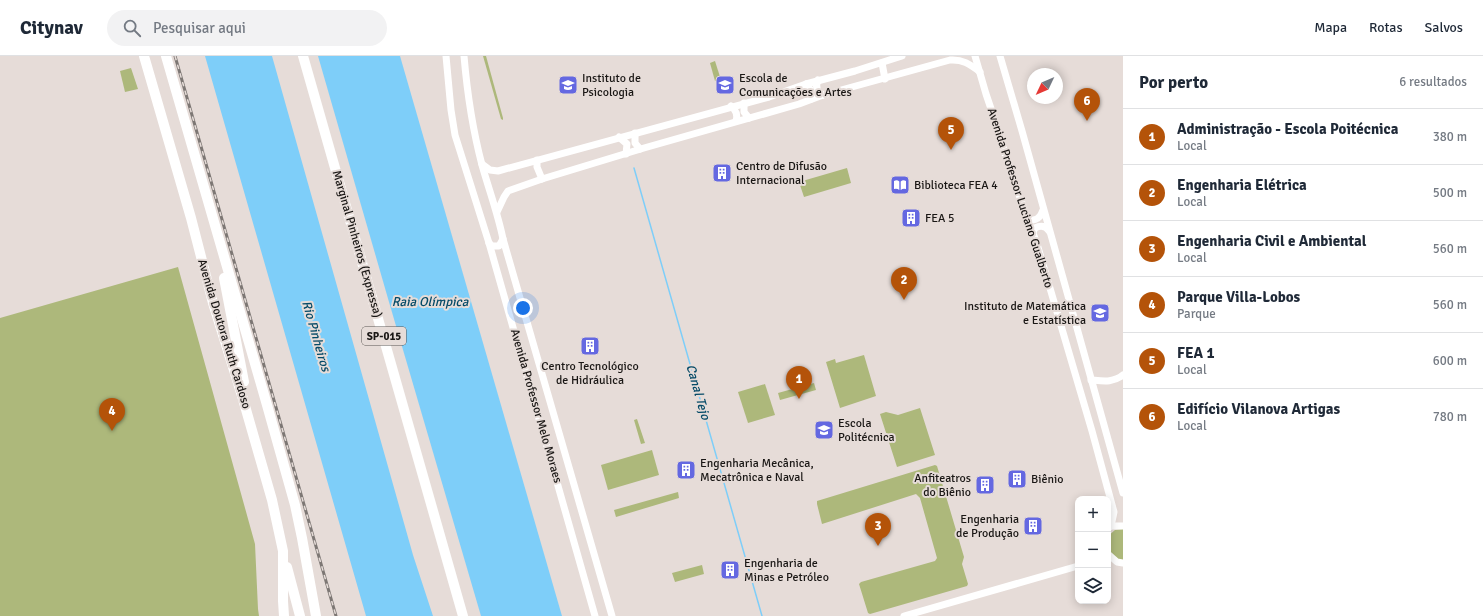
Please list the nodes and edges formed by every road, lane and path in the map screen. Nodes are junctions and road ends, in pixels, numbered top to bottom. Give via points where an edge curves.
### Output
1 (144, 56) edge
2 (166, 56) edge
3 (303, 56) edge
4 (446, 56) edge
5 (464, 56) edge
6 (902, 56) edge
7 (975, 56) edge
8 (1000, 56) edge
9 (882, 63) junction
10 (980, 72) junction
11 (885, 79) junction
12 (818, 80) junction
13 (806, 84) junction
14 (823, 95) junction
15 (812, 100) junction
16 (744, 103) junction
17 (731, 106) junction
18 (749, 118) junction
19 (736, 122) junction
20 (635, 132) junction
21 (619, 137) junction
22 (640, 149) junction
23 (626, 154) junction
24 (537, 160) junction
25 (482, 164) junction
26 (542, 179) junction
27 (1043, 210) junction
28 (497, 212) junction
29 (1028, 219) junction
30 (1050, 231) junction
31 (1033, 232) junction
32 (218, 236) junction
33 (504, 239) junction
34 (489, 243) junction
35 (1123, 375) edge
36 (1091, 380) junction
37 (243, 399) junction
38 (564, 488) junction
39 (576, 492) junction
40 (1123, 493) edge
41 (1110, 496) edge
42 (1111, 501) edge
43 (1111, 523) edge
44 (1123, 526) edge
45 (1111, 527) edge
46 (283, 551) junction
47 (1111, 556) edge
48 (1120, 563) edge
49 (1075, 567) edge
50 (284, 616) edge
51 (300, 616) edge
52 (316, 616) edge
53 (463, 616) edge
54 (595, 616) edge
55 (612, 616) edge
56 (904, 616) edge

1 - 37 highway, Avenida Doutora Ruth Cardoso via 213,303
2 - 32 highway
3 - 53 highway, Marginal Pinheiros (Expressa) / SP-015
4 - 34 street, Avenida Professor Melo Moraes via 455,135
5 - 25 street, Avenida Professor Melo Moraes
6 - 9 street
7 - 10 street, Avenida Professor Luciano Gualberto
8 - 27 street, Avenida Professor Luciano Gualberto
9 - 11 street
9 - 12 street
10 - 11 street via 969,63 950,60
10 - 29 street, Avenida Professor Luciano Gualberto via 1007,162
11 - 14 street
12 - 13 street
12 - 14 street via 818,91
13 - 15 street
13 - 16 street
14 - 15 street
15 - 18 street
16 - 17 street
16 - 18 street via 744,112
17 - 19 street via 736,111
17 - 20 street
18 - 19 street
19 - 22 street
20 - 21 street
20 - 22 street via 635,143
21 - 23 street via 627,144
21 - 24 street
22 - 23 street
23 - 26 street
24 - 25 street via 498,171 490,170
24 - 26 street
25 - 28 street, Avenida Professor Melo Moraes
26 - 28 street via 508,191
27 - 29 street via 1038,219
27 - 30 street, Avenida Professor Luciano Gualberto
28 - 33 street, Avenida Professor Melo Moraes
29 - 31 street, Avenida Professor Luciano Gualberto
30 - 31 street via 1040,226
30 - 36 street, Avenida Professor Luciano Gualberto
31 - 41 street, Avenida Professor Luciano Gualberto
32 - 37 highway via 245,386
32 - 52 highway via 295,505
33 - 34 street via 499,246 492,246
33 - 39 street, Avenida Professor Melo Moraes
34 - 38 street, Avenida Professor Melo Moraes
35 - 36 street via 1113,381
36 - 40 street, Avenida Professor Luciano Gualberto
37 - 46 highway, Avenida Doutora Ruth Cardoso via 272,500
38 - 39 street
38 - 54 street, Avenida Professor Melo Moraes
39 - 55 street, Avenida Professor Melo Moraes
42 - 43 street, Avenida Professor Luciano Gualberto via 1114,512
44 - 45 street
46 - 50 highway, Avenida Doutora Ruth Cardoso
46 - 51 highway
47 - 48 street
49 - 56 street

